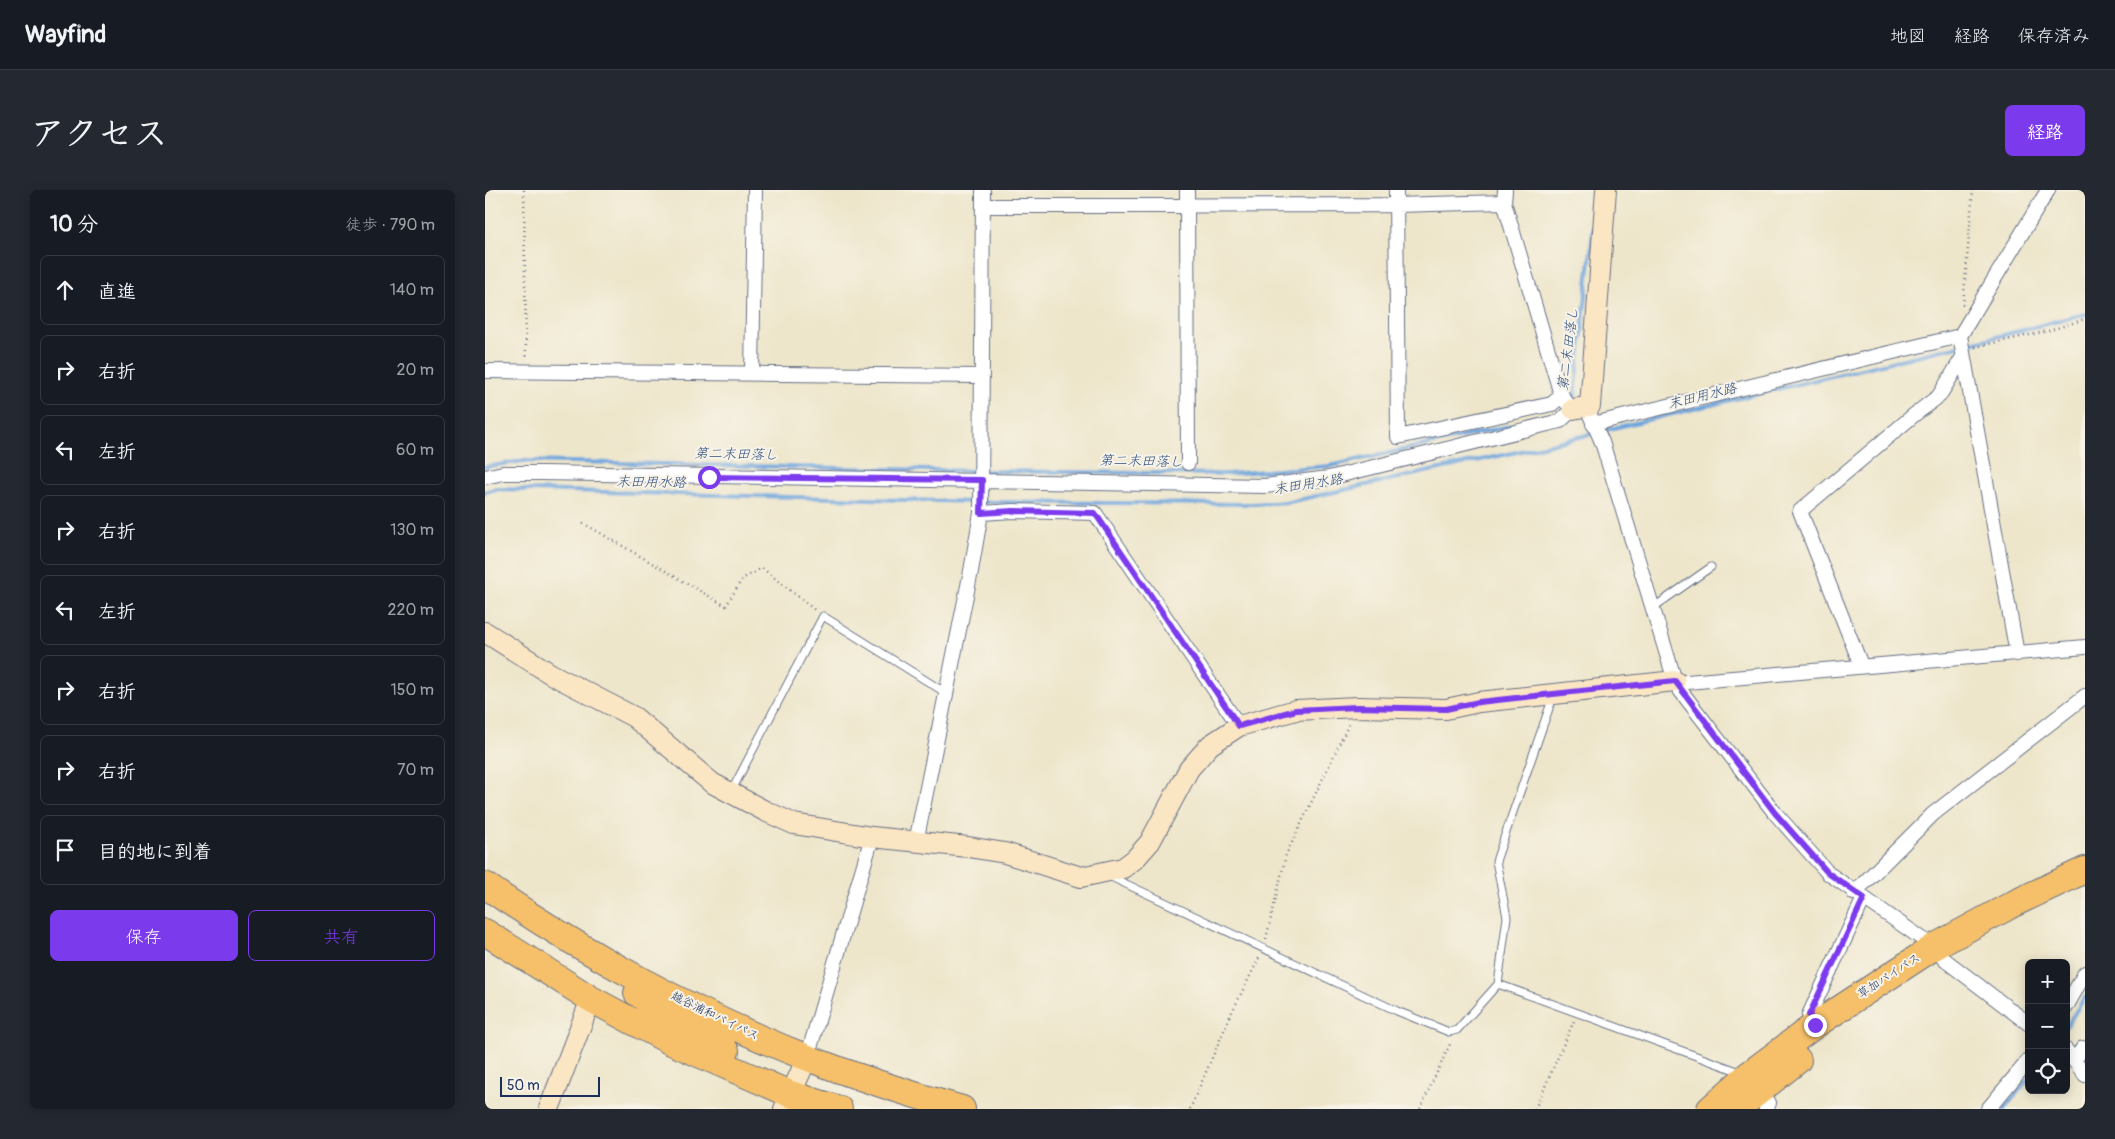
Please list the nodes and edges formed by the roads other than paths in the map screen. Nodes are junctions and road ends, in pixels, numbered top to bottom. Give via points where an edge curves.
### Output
1 (755, 190) edge
2 (983, 190) edge
3 (1187, 190) edge
4 (1397, 190) edge
5 (1606, 190) edge
6 (2048, 190) edge
7 (1504, 196) edge
8 (1187, 204) junction
9 (1396, 205) junction
10 (983, 206) junction
11 (1961, 348) junction
12 (485, 371) edge
13 (753, 374) junction
14 (981, 376) junction
15 (1580, 409) junction
16 (1188, 463) dead end
17 (485, 477) edge
18 (982, 480) junction
19 (981, 513) junction
20 (1711, 567) dead end
21 (1654, 607) junction
22 (485, 632) edge
23 (2085, 647) edge
24 (2017, 654) junction
25 (1861, 665) junction
26 (1675, 682) junction
27 (947, 693) junction
28 (1554, 693) junction
29 (2085, 696) edge
30 (1239, 726) junction
31 (730, 792) junction
32 (873, 837) junction
33 (916, 842) junction
34 (2085, 870) edge
35 (1102, 873) junction
36 (485, 884) edge
37 (2085, 887) edge
38 (1859, 895) junction
39 (485, 932) edge
40 (1939, 954) junction
41 (2085, 973) edge
42 (1498, 984) junction
43 (591, 999) junction
44 (2068, 1004) edge
45 (2025, 1021) edge
46 (1815, 1025) junction
47 (2085, 1049) edge
48 (2070, 1053) edge
49 (2070, 1054) edge
50 (2025, 1065) edge
51 (2085, 1075) edge
52 (794, 1085) edge
53 (1758, 1090) edge
54 (549, 1109) edge
55 (839, 1109) edge
56 (962, 1109) edge
57 (1710, 1109) edge
58 (1737, 1109) edge
59 (1988, 1109) edge

1 - 13 street
2 - 10 street
3 - 8 street
4 - 9 street
5 - 15 street
6 - 11 street
7 - 9 street
7 - 15 street
8 - 9 street
8 - 10 street
8 - 16 street
9 - 15 street via 1399,437 1552,404
10 - 14 street
11 - 15 street
11 - 24 street
11 - 25 street via 1939,396 1800,511
12 - 13 street
13 - 14 street
14 - 18 street
15 - 18 street via 1560,421 1329,478 1265,486
15 - 21 street via 1602,442
17 - 18 street via 503,473 542,473
18 - 19 street
19 - 27 street
19 - 30 street via 1095,513
20 - 21 lane
21 - 26 street
22 - 31 street via 551,674 634,717 712,782
23 - 24 street
24 - 25 street
25 - 26 street
26 - 28 street
26 - 38 street via 1775,813 1828,873
27 - 31 lane via 823,616
27 - 33 street
28 - 30 street via 1446,709 1357,707 1296,710
28 - 42 lane via 1496,860 1507,917
29 - 38 street via 1933,814
30 - 35 street via 1211,745 1189,770 1145,850 1123,868
31 - 32 street via 794,824
32 - 33 street
32 - 52 street
33 - 35 street via 1005,853 1081,877
34 - 40 highway, 草加バイパス via 2015,903
35 - 42 lane via 1263,950 1449,1032 1457,1030
36 - 52 highway via 587,949 595,963 713,1045
37 - 40 highway, 草加バイパス
38 - 40 street
38 - 46 street via 1809,1015
39 - 43 highway
40 - 45 street
40 - 46 highway, 草加バイパス
40 - 53 highway, 草加バイパス
41 - 44 street
42 - 53 lane via 1578,1013
43 - 52 highway via 669,1041
43 - 54 street
46 - 53 highway, 草加バイパス
47 - 48 street
49 - 51 street
50 - 59 street
52 - 55 highway
52 - 56 highway via 876,1083
53 - 57 highway, 草加バイパス
53 - 58 highway, 草加バイパス

